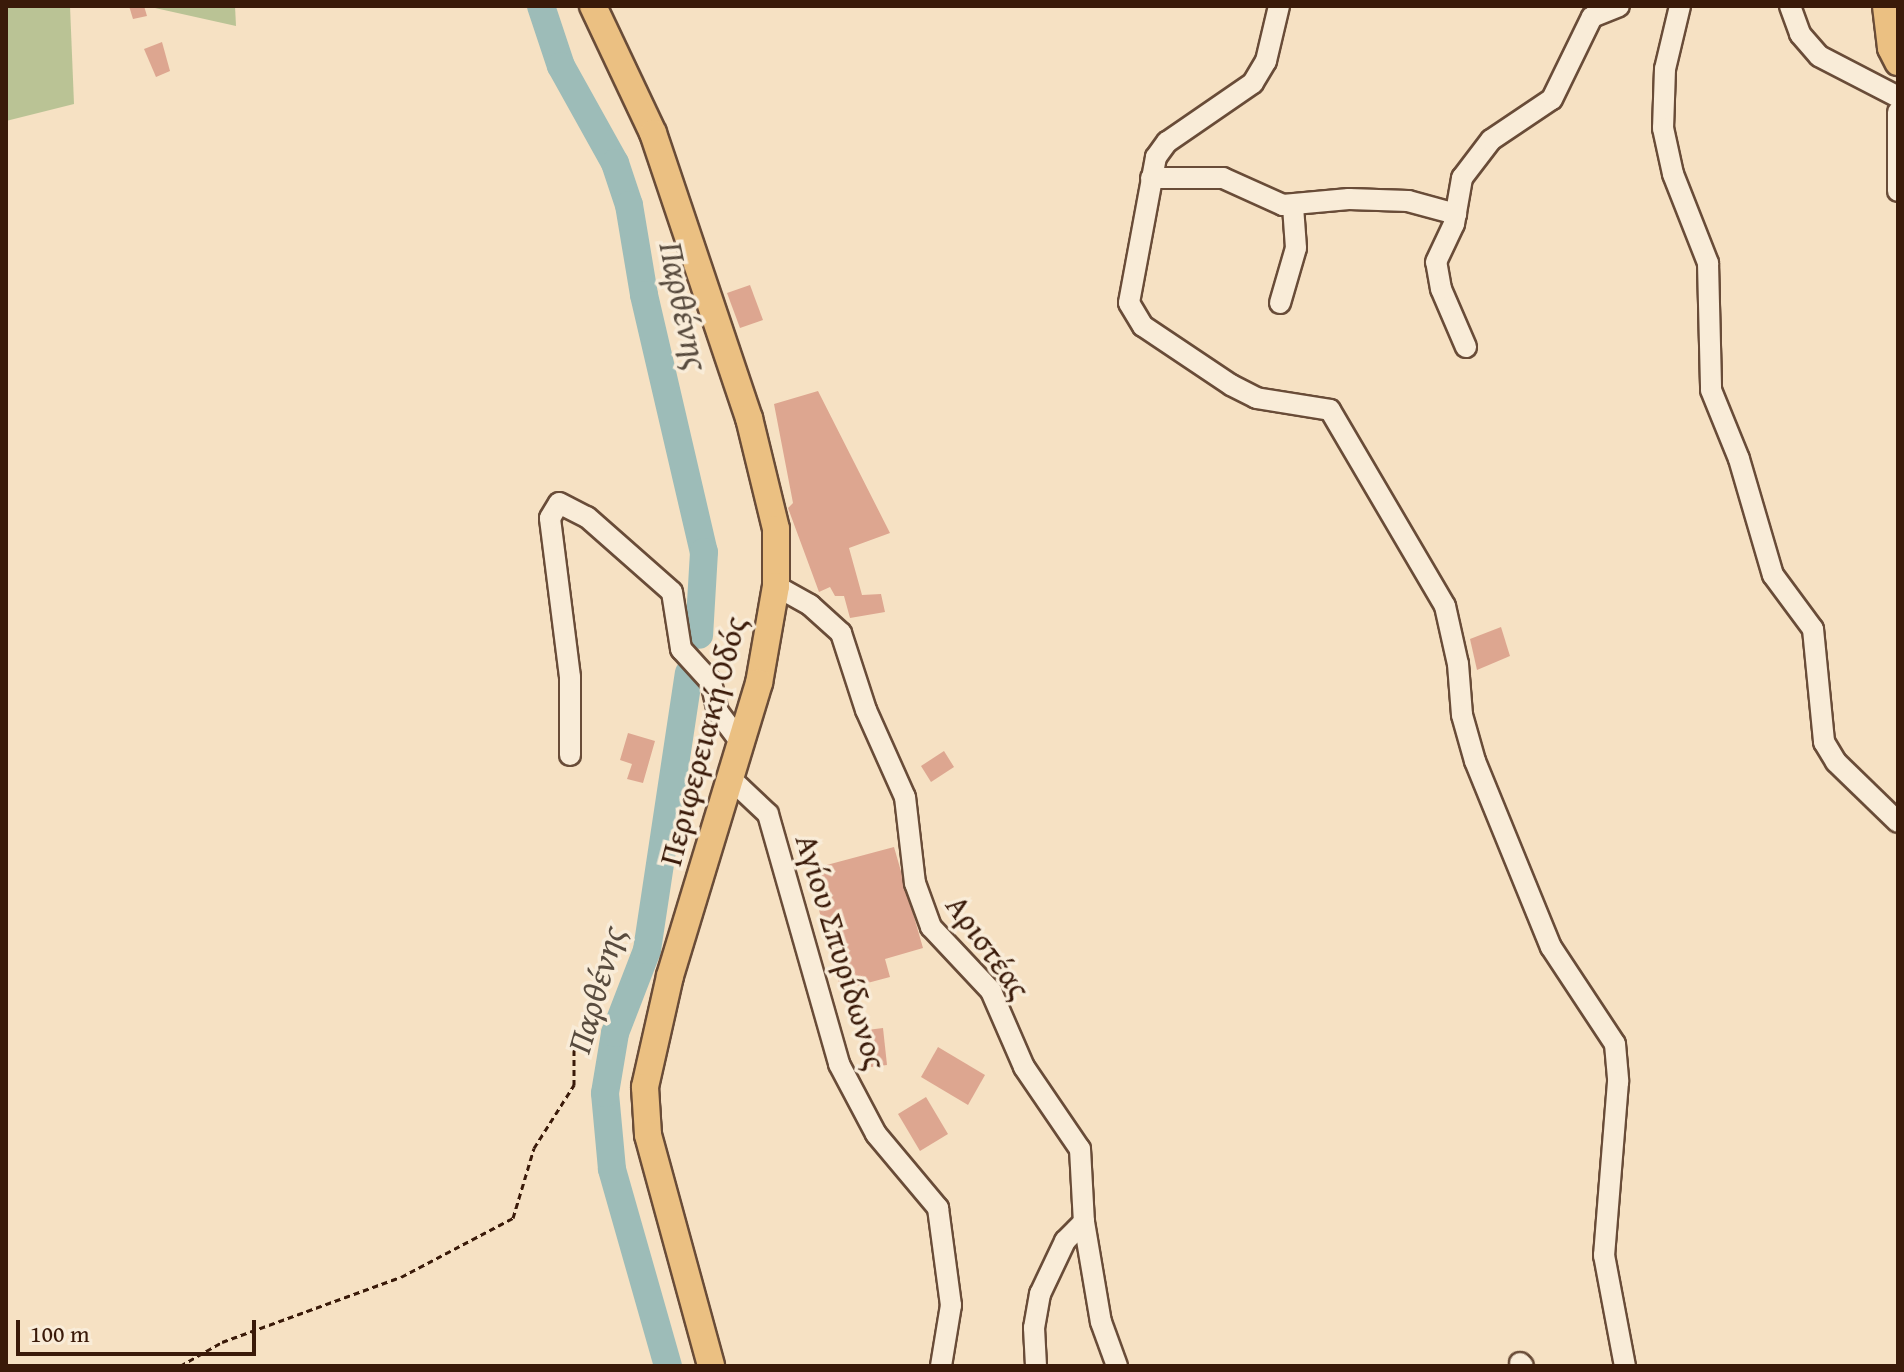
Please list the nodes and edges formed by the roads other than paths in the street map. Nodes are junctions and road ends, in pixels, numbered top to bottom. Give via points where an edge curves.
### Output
1 (593, 6) edge
2 (1279, 6) edge
3 (1619, 6) edge
4 (1680, 6) edge
5 (1790, 6) edge
6 (1886, 6) edge
7 (1586, 12) edge
8 (1898, 62) edge
9 (1898, 97) edge
10 (1898, 112) edge
11 (1151, 178) junction
12 (1898, 191) edge
13 (1293, 206) junction
14 (1456, 214) junction
15 (1280, 303) dead end
16 (1466, 347) dead end
17 (776, 586) junction
18 (742, 744) junction
19 (570, 755) dead end
20 (733, 781) junction
21 (1898, 822) edge
22 (1084, 1222) junction
23 (711, 1366) edge
24 (941, 1366) edge
25 (1036, 1366) edge
26 (1117, 1366) edge
27 (1625, 1366) edge

1 - 17 main road, Περιφερειακή Οδός via 653,133 749,418 773,515
2 - 11 street via 1266,61 1253,83 1167,142
3 - 7 street
4 - 21 street via 1665,69 1663,128 1673,174 1708,263 1711,390 1739,459 1773,575 1813,629 1824,742 1836,762
5 - 9 street via 1800,34 1819,56
6 - 8 main road
7 - 14 street via 1552,99 1491,140 1469,166 1459,186
10 - 12 street
11 - 13 street via 1223,178
11 - 27 street via 1141,263 1129,294 1137,320 1256,398 1330,410 1449,615 1462,715 1475,761 1551,947 1615,1044 1618,1082 1604,1255
13 - 14 street via 1349,199 1408,201
13 - 15 street via 1296,248
14 - 16 street via 1438,252 1437,276
17 - 18 main road, Περιφερειακή Οδός
17 - 22 street, Αριστέας via 810,605 841,633 866,710 905,797 920,904 941,942 991,991 1024,1067 1076,1141 1083,1157
18 - 19 street via 718,712 711,682 681,649 672,592 587,517 559,503 550,518 570,677
18 - 20 main road, Περιφερειακή Οδός
20 - 23 main road, Περιφερειακή Οδός via 670,976 645,1087 650,1144
20 - 24 street, Αγίου Σπυρίδωνος via 768,814 839,1064 871,1127 938,1208 951,1305
22 - 25 street via 1065,1241 1040,1294 1034,1328
22 - 26 street, Αριστέας via 1101,1322

